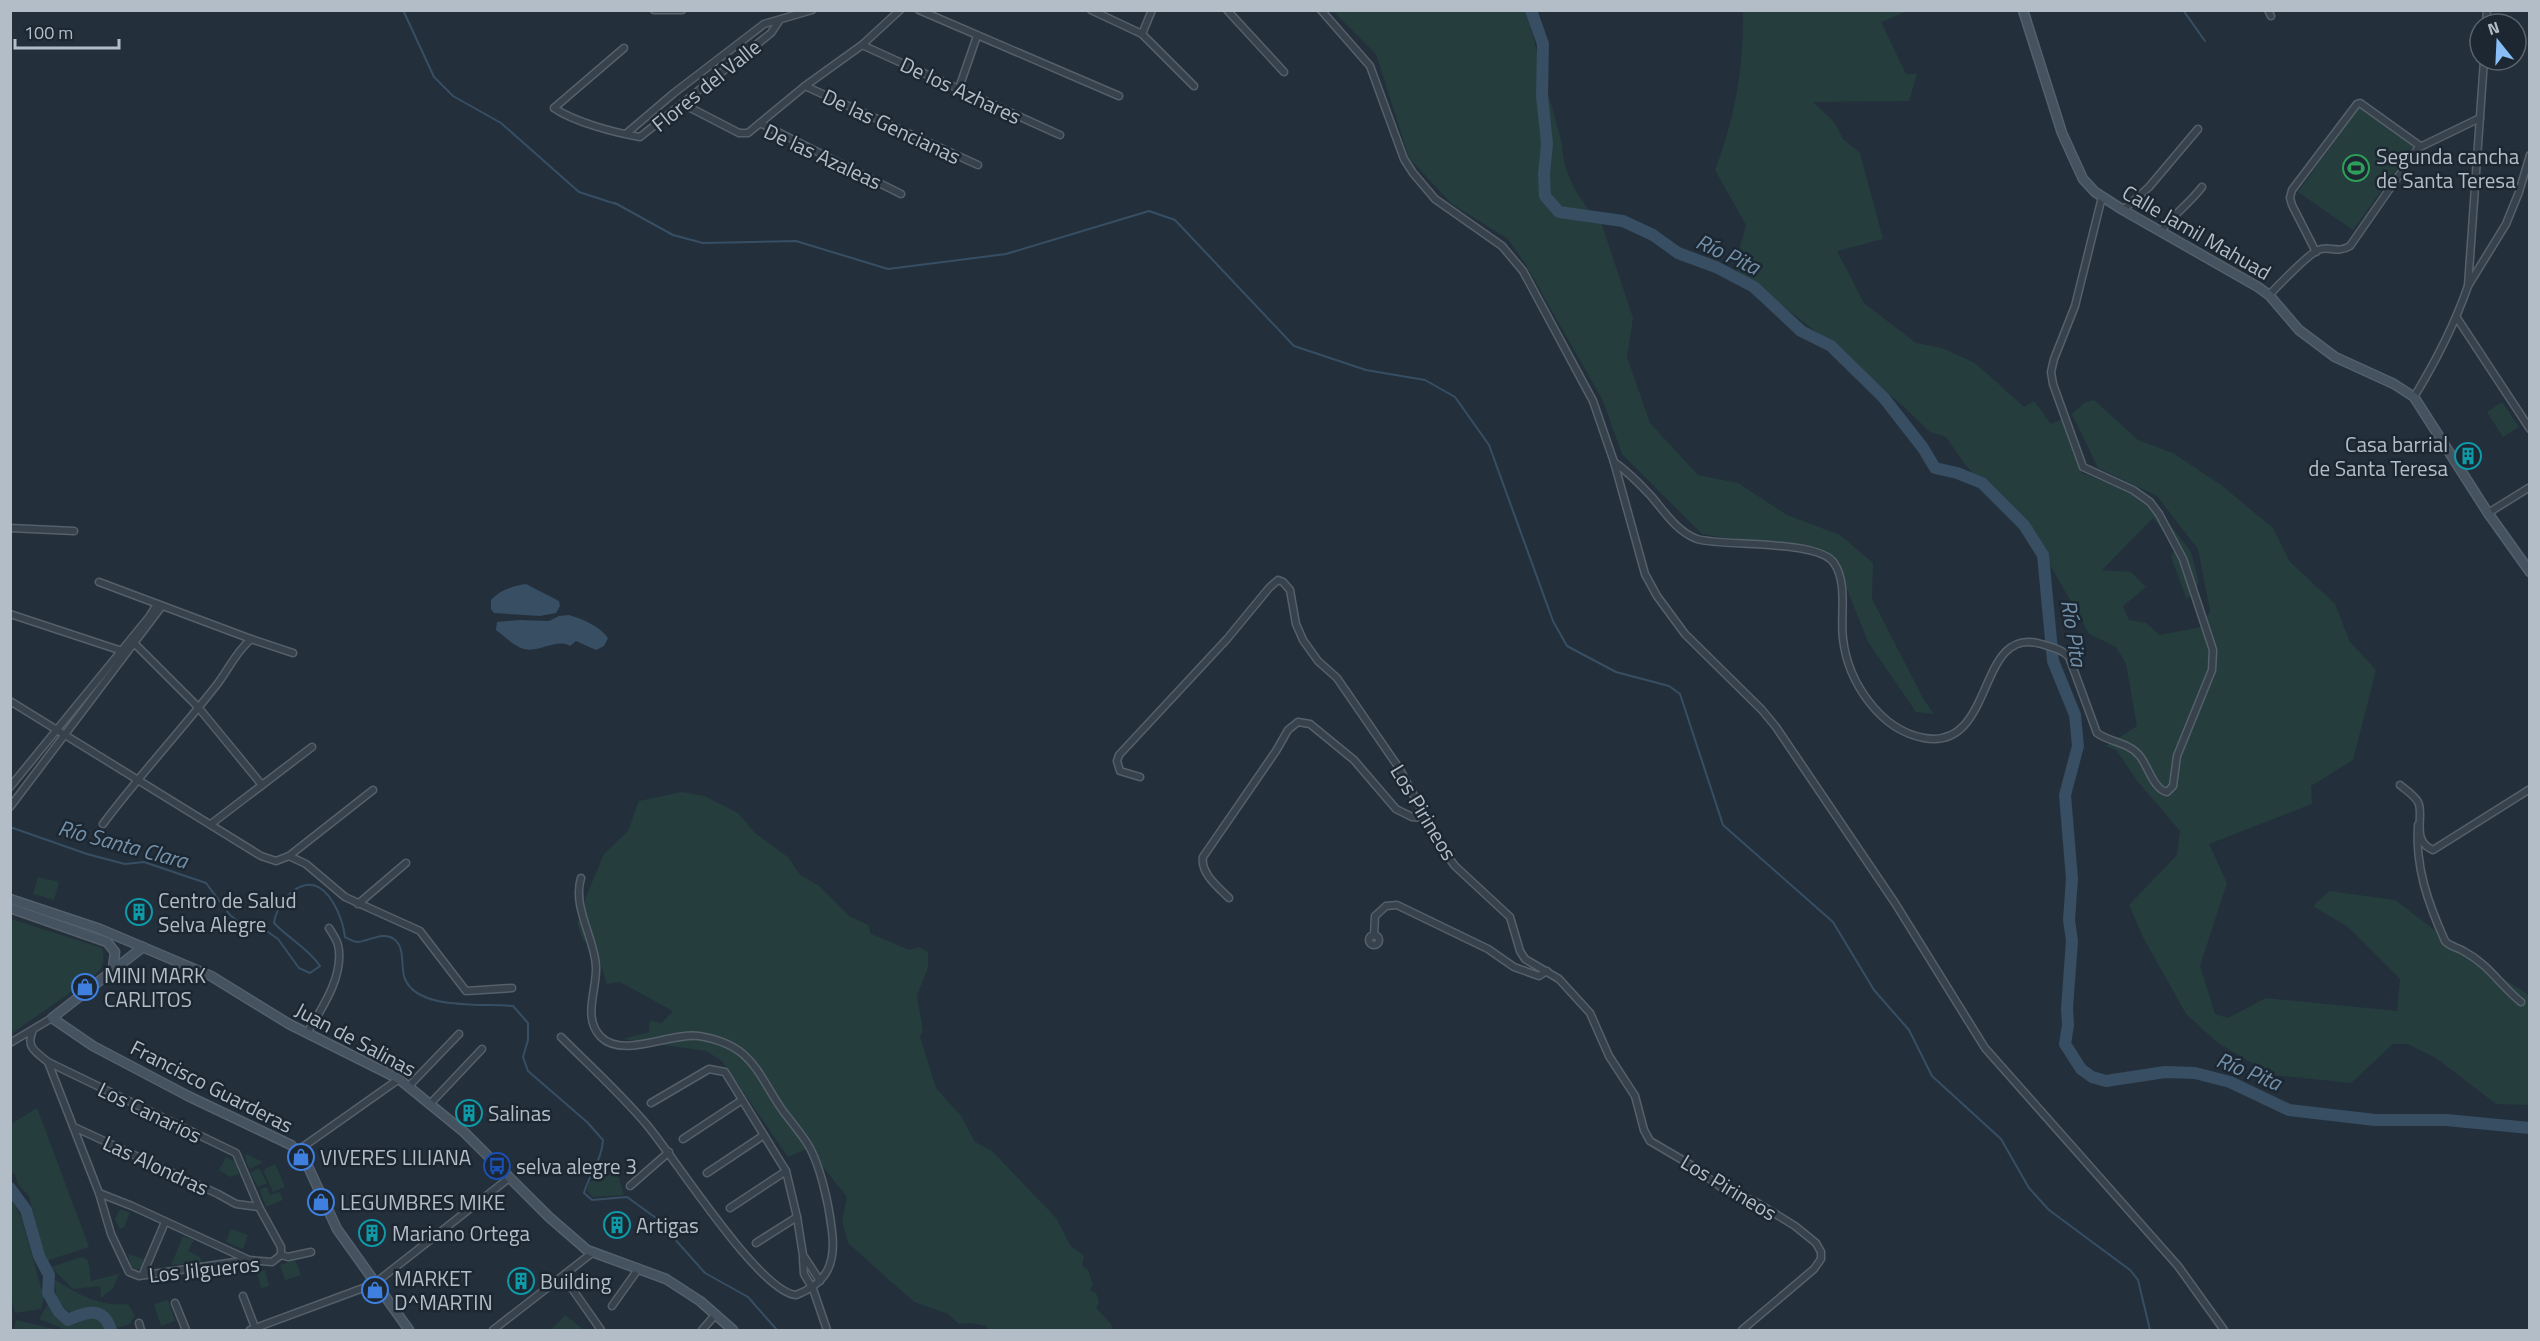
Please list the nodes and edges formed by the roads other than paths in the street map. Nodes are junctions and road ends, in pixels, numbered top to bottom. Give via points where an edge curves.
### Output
1 (654, 10) edge
2 (682, 10) edge
3 (812, 10) edge
4 (900, 10) edge
5 (919, 10) edge
6 (1091, 10) edge
7 (1152, 10) edge
8 (1227, 10) edge
9 (1321, 10) edge
10 (2023, 10) edge
11 (779, 21) junction
12 (1142, 34) junction
13 (977, 36) junction
14 (862, 45) junction
15 (624, 48) dead end
16 (1284, 72) dead end
17 (2483, 72) edge
18 (805, 86) junction
19 (1194, 86) dead end
20 (959, 88) junction
21 (1119, 96) dead end
22 (683, 104) junction
23 (2480, 118) junction
24 (760, 123) junction
25 (2198, 129) dead end
26 (627, 133) junction
27 (1060, 135) dead end
28 (2420, 146) junction
29 (2529, 155) edge
30 (978, 165) dead end
31 (2202, 188) dead end
32 (902, 194) dead end
33 (2102, 197) junction
34 (2123, 210) junction
35 (2160, 232) junction
36 (2316, 252) junction
37 (2468, 286) junction
38 (2269, 295) junction
39 (2457, 318) junction
40 (2414, 397) junction
41 (2529, 429) edge
42 (1614, 462) junction
43 (2529, 487) edge
44 (2488, 513) junction
45 (10, 528) edge
46 (74, 531) dead end
47 (2529, 572) edge
48 (99, 582) dead end
49 (159, 605) junction
50 (10, 614) edge
51 (251, 639) junction
52 (134, 643) junction
53 (122, 651) junction
54 (293, 653) dead end
55 (10, 701) edge
56 (198, 707) junction
57 (57, 730) junction
58 (66, 735) junction
59 (312, 747) dead end
60 (1140, 777) dead end
61 (137, 779) junction
62 (262, 785) junction
63 (2400, 785) dead end
64 (10, 787) edge
65 (2529, 789) edge
66 (373, 790) dead end
67 (10, 807) edge
68 (1427, 818) junction
69 (103, 824) dead end
70 (211, 825) junction
71 (2418, 825) junction
72 (289, 856) junction
73 (406, 863) dead end
74 (581, 878) dead end
75 (1229, 898) dead end
76 (10, 899) edge
77 (358, 904) junction
78 (10, 908) edge
79 (329, 928) dead end
80 (1374, 936) dead end
81 (143, 947) junction
82 (112, 969) junction
83 (1547, 971) junction
84 (512, 988) dead end
85 (2521, 1002) dead end
86 (52, 1018) junction
87 (33, 1030) junction
88 (307, 1033) junction
89 (459, 1034) dead end
90 (561, 1037) dead end
91 (10, 1043) edge
92 (482, 1049) dead end
93 (48, 1062) junction
94 (399, 1079) junction
95 (409, 1086) junction
96 (742, 1100) junction
97 (651, 1103) dead end
98 (430, 1104) junction
99 (74, 1127) junction
100 (764, 1135) junction
101 (683, 1139) dead end
102 (297, 1151) junction
103 (669, 1152) junction
104 (786, 1171) junction
105 (707, 1173) dead end
106 (509, 1178) junction
107 (630, 1186) dead end
108 (99, 1193) junction
109 (259, 1207) junction
110 (730, 1208) dead end
111 (797, 1217) junction
112 (165, 1222) junction
113 (756, 1243) dead end
114 (311, 1252) dead end
115 (591, 1253) junction
116 (281, 1255) junction
117 (803, 1255) junction
118 (249, 1260) junction
119 (639, 1268) junction
120 (143, 1274) junction
121 (566, 1280) dead end
122 (820, 1281) junction
123 (374, 1284) junction
124 (813, 1288) junction
125 (243, 1296) dead end
126 (175, 1303) dead end
127 (612, 1306) dead end
128 (716, 1314) junction
129 (186, 1330) edge
130 (254, 1330) edge
131 (409, 1330) edge
132 (493, 1330) edge
133 (601, 1330) edge
134 (702, 1330) edge
135 (733, 1330) edge
136 (827, 1330) edge
137 (1742, 1330) edge
138 (2224, 1330) edge

1 - 2 street
3 - 11 street, Flores del Valle
4 - 14 street
5 - 13 street
6 - 12 street
7 - 12 street
8 - 16 street
9 - 42 street via 1370,66 1404,159 1413,173 1435,199 1502,246 1523,271 1593,401
10 - 33 street, Calle Jamil Mahuad via 2070,151 2083,179
11 - 22 street, Flores del Valle via 771,33
11 - 26 street, Flores del Valle via 764,24
12 - 19 street
13 - 20 street
13 - 21 street
14 - 18 street
14 - 20 street, De los Azhares
15 - 26 street, Flores del Valle via 554,108 597,126
17 - 23 street
18 - 24 street
18 - 30 street, De las Gencianas
20 - 27 street, De los Azhares
22 - 24 street, De las Azaleas via 741,135
22 - 26 street, Flores del Valle via 642,136
23 - 28 street
23 - 37 street
24 - 32 street, De las Azaleas
25 - 34 street via 2149,187
28 - 36 street via 2350,246
28 - 36 street via 2357,104 2292,190 2292,205
29 - 37 street via 2506,224
31 - 35 street
33 - 34 street, Calle Jamil Mahuad
33 - 42 street via 2075,306 2051,372 2083,467 2141,495 2167,526 2190,578 2213,650 2212,670 2177,756 2171,790 2159,788 2134,750 2097,733 2069,657 2044,645 2025,642 1998,661 1971,718 1958,733 1926,739 1905,732 1882,717 1852,671 1842,638 1841,578 1831,560 1783,546 1698,539 1679,527
34 - 35 street, Calle Jamil Mahuad
35 - 38 street, Calle Jamil Mahuad
36 - 38 street
37 - 39 street
38 - 40 street, Calle Jamil Mahuad via 2299,330 2322,349
39 - 40 street
39 - 41 street
40 - 44 street, Calle Jamil Mahuad
42 - 138 street via 1645,574 1671,616 1762,710 1781,735 1895,903 1985,1048 2178,1266
43 - 44 street
44 - 47 street, Calle Jamil Mahuad
45 - 46 street
48 - 49 street
49 - 51 street
49 - 52 street
49 - 53 street
50 - 53 street
51 - 54 street
51 - 56 street via 232,657 217,685
52 - 56 street
52 - 58 street
53 - 57 street
55 - 57 street
56 - 61 street
56 - 62 street
57 - 58 street
57 - 64 street
58 - 61 street
58 - 67 street
59 - 62 street
60 - 68 street, Los Pirineos via 1120,771 1119,755 1280,580 1290,590 1303,640 1337,678 1399,768
61 - 69 street
61 - 70 street
62 - 70 street
63 - 71 street via 2418,801
65 - 71 street via 2436,849 2427,846
66 - 72 street
68 - 75 street via 1412,817 1396,809 1354,760 1310,724 1298,722 1288,730 1203,857 1206,871
68 - 83 street, Los Pirineos via 1455,866 1510,917 1525,959
70 - 72 street via 269,860
71 - 85 street via 2420,875 2445,940 2494,973
72 - 77 street via 302,861
73 - 77 street
74 - 122 street via 580,894 596,965 591,1005 598,1032 621,1046 699,1036 723,1042 751,1060 817,1162 833,1244 830,1266
76 - 81 street, Juan de Salinas via 100,928
77 - 84 street via 420,931 466,991
78 - 82 street via 107,942 115,952
79 - 88 street via 338,945 331,995
80 - 83 street via 1375,916 1386,906 1397,905 1488,949 1514,967 1539,976
81 - 82 street
81 - 88 street, Juan de Salinas via 211,976
82 - 86 street
83 - 137 street, Los Pirineos via 1590,1013 1609,1056 1635,1096 1650,1142 1726,1191 1764,1207 1800,1230 1819,1248 1821,1259 1814,1269
86 - 87 street
86 - 102 street, Francisco Guarderas via 104,1052 288,1143
87 - 91 street
87 - 93 street, Los Canarios via 30,1047
88 - 94 street, Juan de Salinas
89 - 95 street
90 - 103 street
92 - 98 street
93 - 99 street, Los Jilgueros
93 - 109 street, Los Canarios via 236,1153
94 - 95 street, Juan de Salinas
94 - 102 street
95 - 98 street, Juan de Salinas
96 - 97 street via 725,1072 709,1070
96 - 100 street
96 - 101 street
98 - 106 street, Juan de Salinas
99 - 108 street, Los Jilgueros
99 - 109 street, Las Alondras via 236,1204
100 - 104 street
100 - 105 street
102 - 123 street, Francisco Guarderas via 310,1169 337,1229
103 - 107 street
103 - 124 street via 732,1240 781,1290 796,1295
104 - 110 street
104 - 111 street
106 - 115 street, Juan de Salinas
106 - 123 street
108 - 112 street
108 - 120 street, Los Jilgueros via 125,1268 133,1275
109 - 116 street, Los Jilgueros via 281,1247
111 - 113 street
111 - 117 street
112 - 118 street
112 - 120 street
114 - 116 street
115 - 119 street, Juan de Salinas
115 - 132 street
116 - 118 street, Los Jilgueros via 272,1262
117 - 122 street
117 - 124 street via 804,1274
118 - 120 street, Los Jilgueros
119 - 127 street
119 - 128 street, Juan de Salinas via 681,1288
121 - 133 street
122 - 124 street
123 - 130 street
123 - 131 street, Francisco Guarderas
124 - 136 street
125 - 130 street
126 - 129 street
128 - 134 street
128 - 135 street, Juan de Salinas

